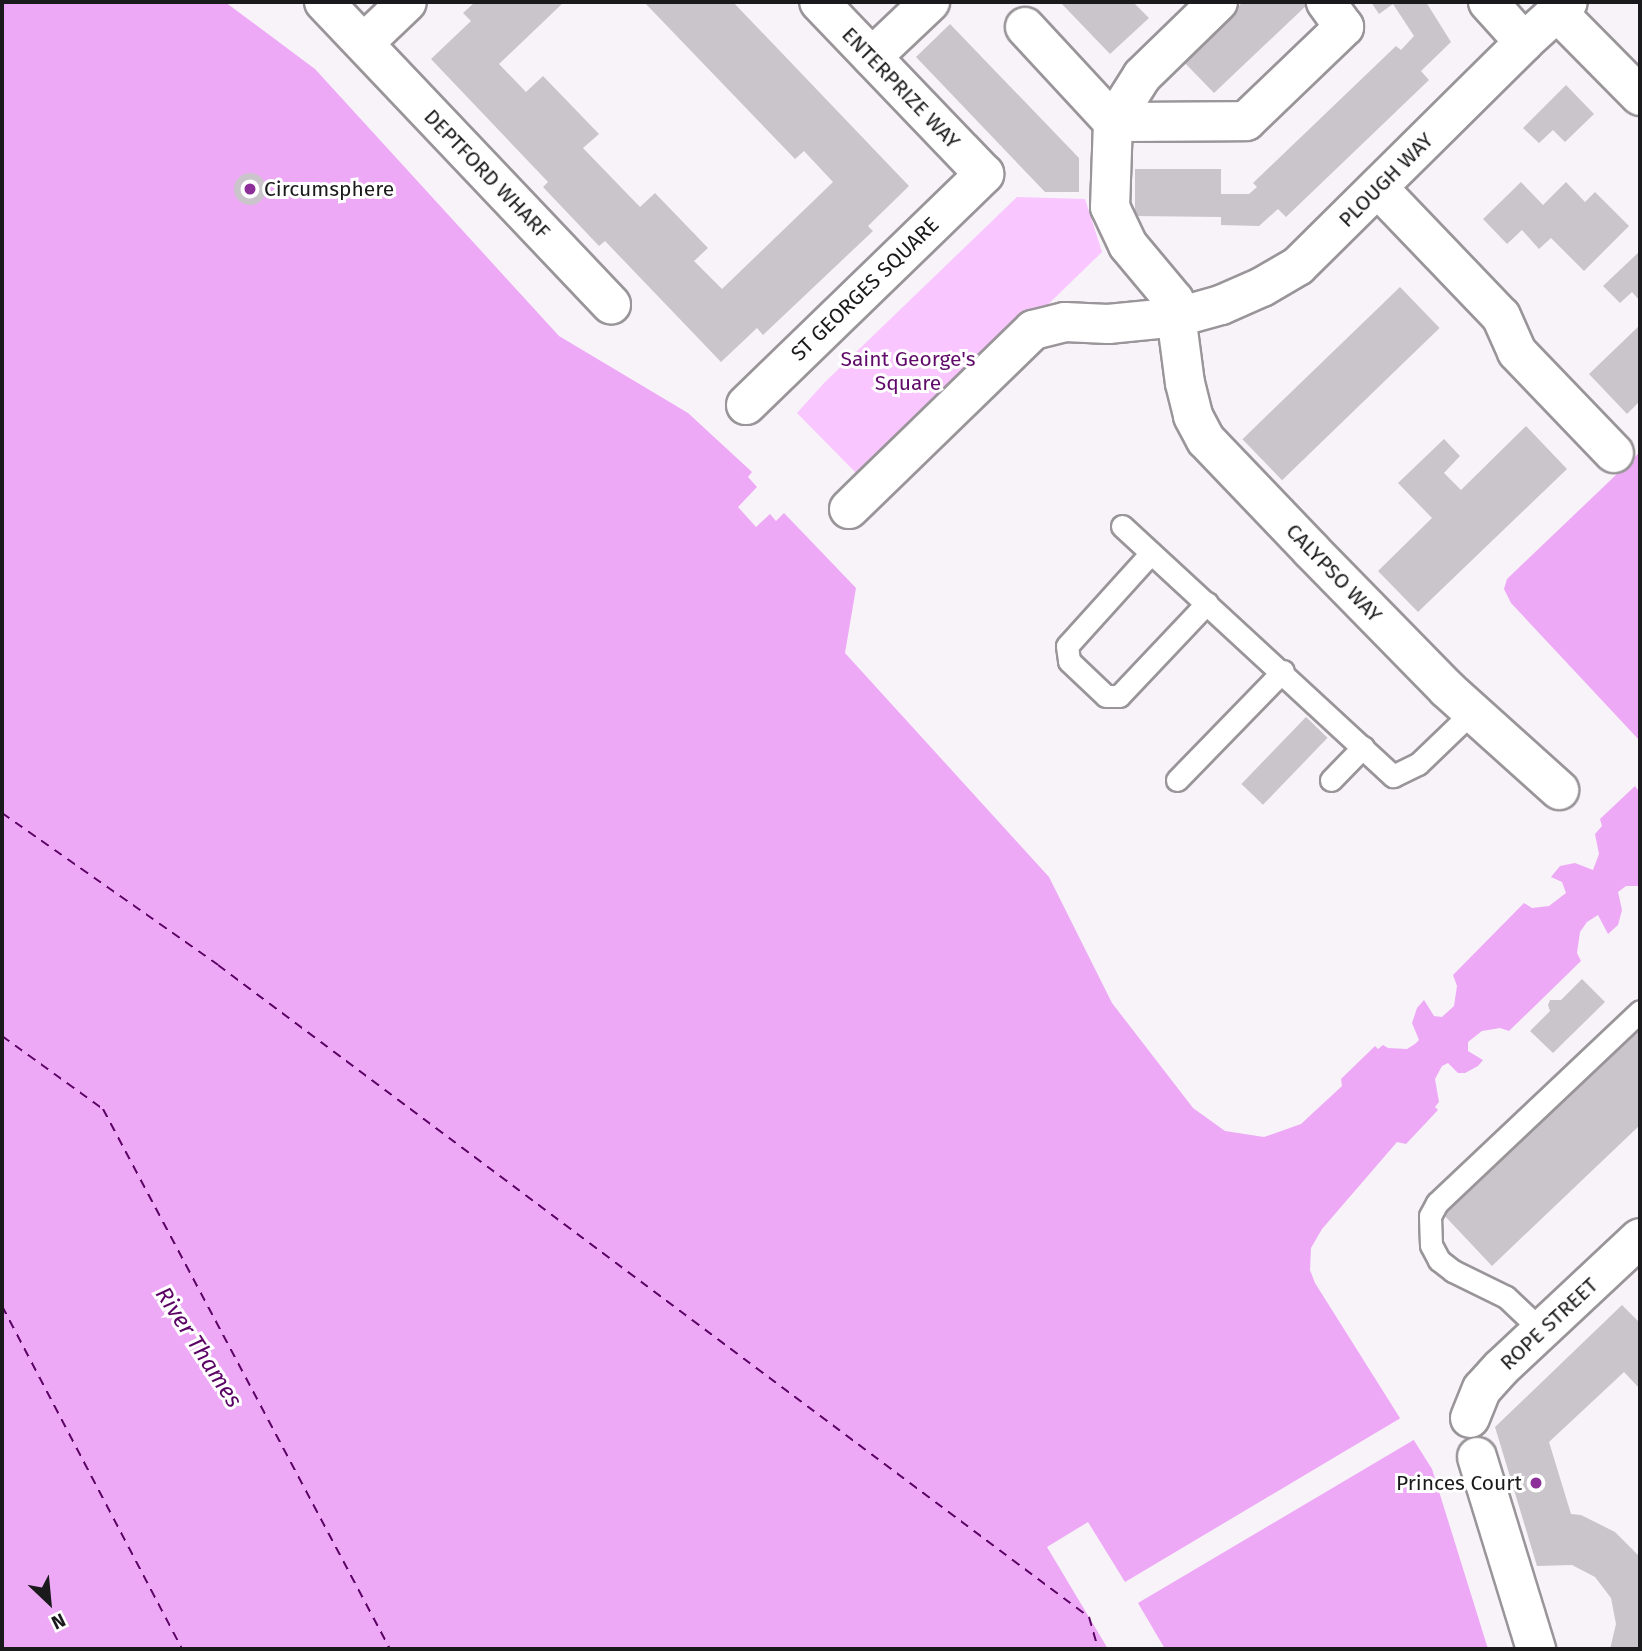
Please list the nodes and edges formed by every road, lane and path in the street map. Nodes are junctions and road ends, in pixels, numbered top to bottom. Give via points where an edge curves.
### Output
1 (324, 2) edge
2 (407, 2) edge
3 (818, 2) edge
4 (930, 2) edge
5 (1218, 2) edge
6 (1326, 2) edge
7 (1488, 2) edge
8 (1562, 7) edge
9 (1025, 27) dead end
10 (1524, 42) junction
11 (364, 43) junction
12 (872, 57) junction
13 (1640, 96) edge
14 (1113, 122) junction
15 (984, 174) joint
16 (1379, 189) junction
17 (611, 304) dead end
18 (1178, 317) junction
19 (746, 405) dead end
20 (1614, 453) dead end
21 (849, 509) dead end
22 (1122, 526) dead end
23 (1151, 553) junction
24 (1207, 603) junction
25 (1283, 671) junction
26 (1472, 712) junction
27 (1363, 747) junction
28 (1177, 780) dead end
29 (1331, 780) dead end
30 (1559, 790) dead end
31 (1640, 1011) edge
32 (1640, 1238) edge
33 (1542, 1331) junction
34 (1470, 1418) dead end
35 (1477, 1457) dead end
36 (1536, 1649) edge

1 - 11 street, DEPTFORD WHARF
2 - 11 street
3 - 12 street, ENTERPRIZE WAY
4 - 12 street
5 - 14 street via 1142,76
6 - 14 street via 1344,27 1246,121
7 - 10 street
8 - 10 street, PLOUGH WAY
8 - 13 street
9 - 14 street
10 - 16 street, PLOUGH WAY
11 - 17 street, DEPTFORD WHARF
12 - 15 street, ENTERPRIZE WAY
14 - 18 street via 1110,207 1128,245 1174,300
15 - 19 street, ST GEORGES SQUARE
16 - 18 street, PLOUGH WAY via 1298,266 1221,305
16 - 20 street via 1501,316 1517,352
18 - 21 street via 1108,324 1065,322 1033,330
18 - 26 street, CALYPSO WAY via 1185,383 1193,416 1206,440
22 - 23 lane
23 - 24 lane
23 - 24 lane via 1067,646 1069,661 1106,696 1119,696
24 - 25 lane
25 - 27 lane
25 - 28 lane
26 - 27 lane via 1403,774 1393,776
26 - 30 street, CALYPSO WAY
27 - 29 lane
31 - 33 lane via 1437,1203 1430,1216 1431,1245 1440,1260 1506,1297
32 - 33 street, ROPE STREET
33 - 34 street, ROPE STREET via 1482,1389
35 - 36 street

